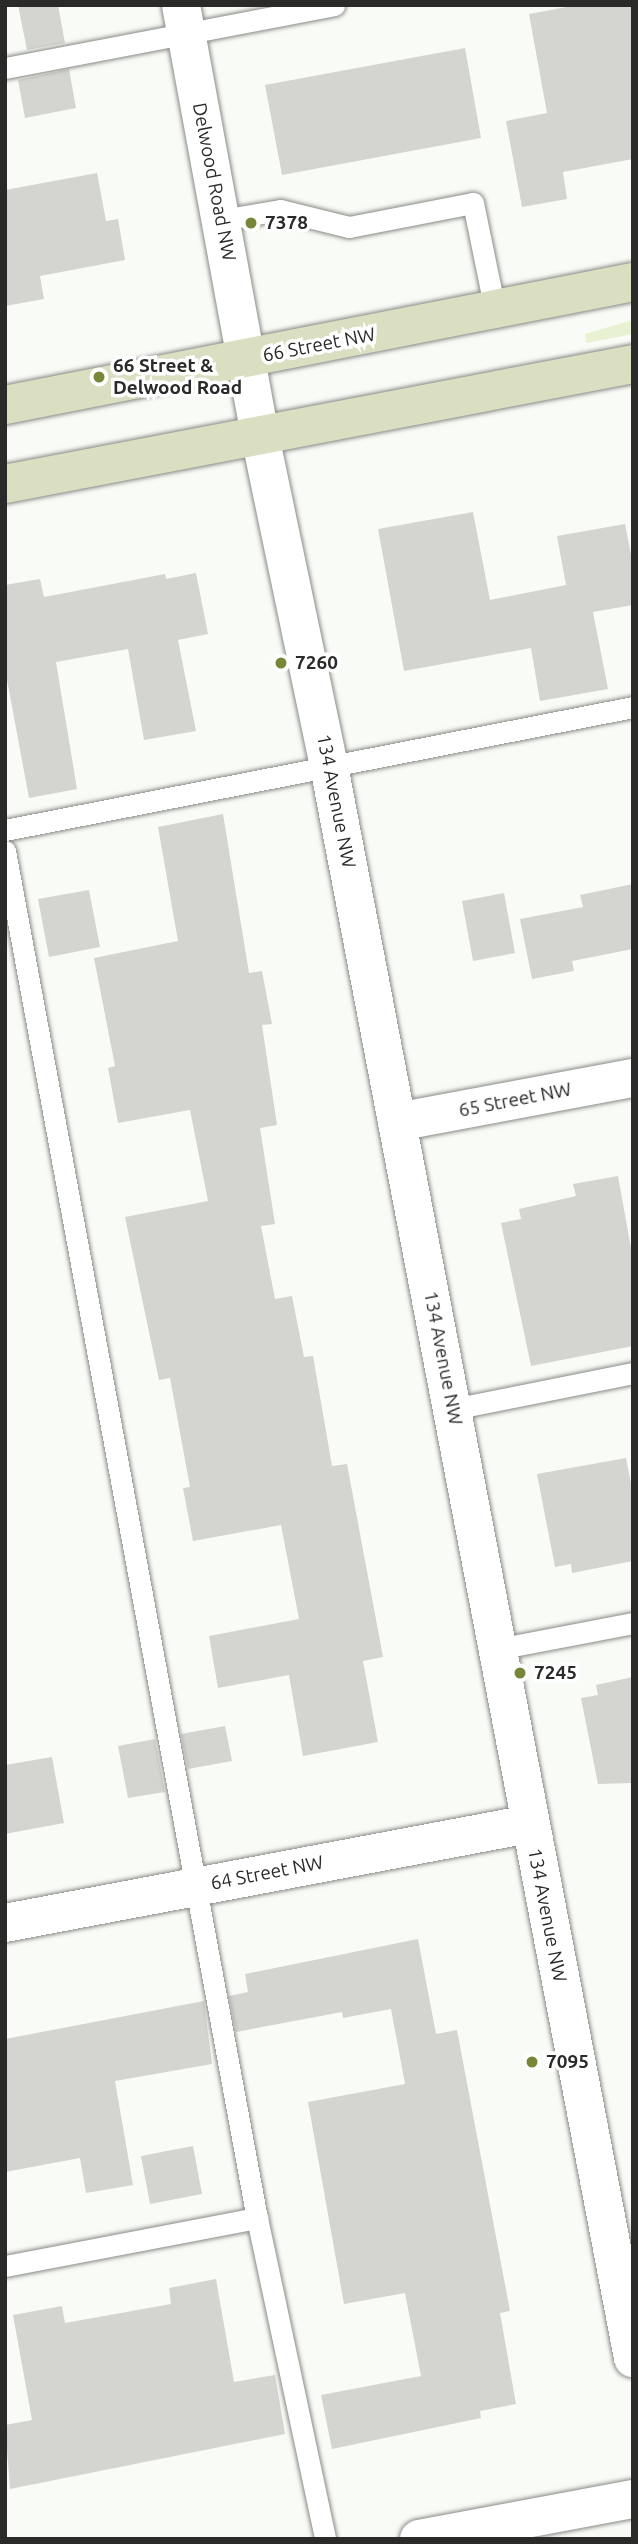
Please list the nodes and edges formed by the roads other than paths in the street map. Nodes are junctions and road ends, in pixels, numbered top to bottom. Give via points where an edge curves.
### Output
1 (334, 5) edge
2 (184, 20) edge
3 (5, 68) edge
4 (221, 220) junction
5 (633, 282) edge
6 (495, 310) junction
7 (246, 359) junction
8 (633, 364) edge
9 (5, 405) edge
10 (260, 436) junction
11 (5, 484) edge
12 (633, 707) edge
13 (329, 766) junction
14 (5, 830) edge
15 (5, 851) edge
16 (633, 1078) edge
17 (397, 1122) junction
18 (633, 1373) edge
19 (453, 1409) junction
20 (633, 1623) edge
21 (497, 1649) junction
22 (529, 1824) junction
23 (199, 1886) junction
24 (5, 1923) edge
25 (257, 2218) junction
26 (5, 2266) edge
27 (633, 2358) edge
28 (633, 2499) edge
29 (326, 2539) edge
30 (419, 2539) edge

1 - 2 lane
2 - 3 lane
2 - 4 street, Delwood Road NW
4 - 6 lane via 280,210 349,227 473,203
4 - 7 street, Delwood Road NW
5 - 6 main road, 66 Street NW
6 - 7 main road, 66 Street NW
7 - 9 main road, 66 Street NW
7 - 10 street, 134 Avenue NW
8 - 10 main road
10 - 11 main road
10 - 13 street, 134 Avenue NW
12 - 13 lane
13 - 14 lane
13 - 17 street, 134 Avenue NW
15 - 23 lane
16 - 17 street, 65 Street NW
17 - 19 street, 134 Avenue NW
18 - 19 lane
19 - 21 street, 134 Avenue NW
20 - 21 lane
21 - 22 street, 134 Avenue NW
22 - 23 street, 64 Street NW
22 - 27 street, 134 Avenue NW
23 - 24 street, 64 Street NW
23 - 25 lane
25 - 26 lane
25 - 29 lane
28 - 30 street

